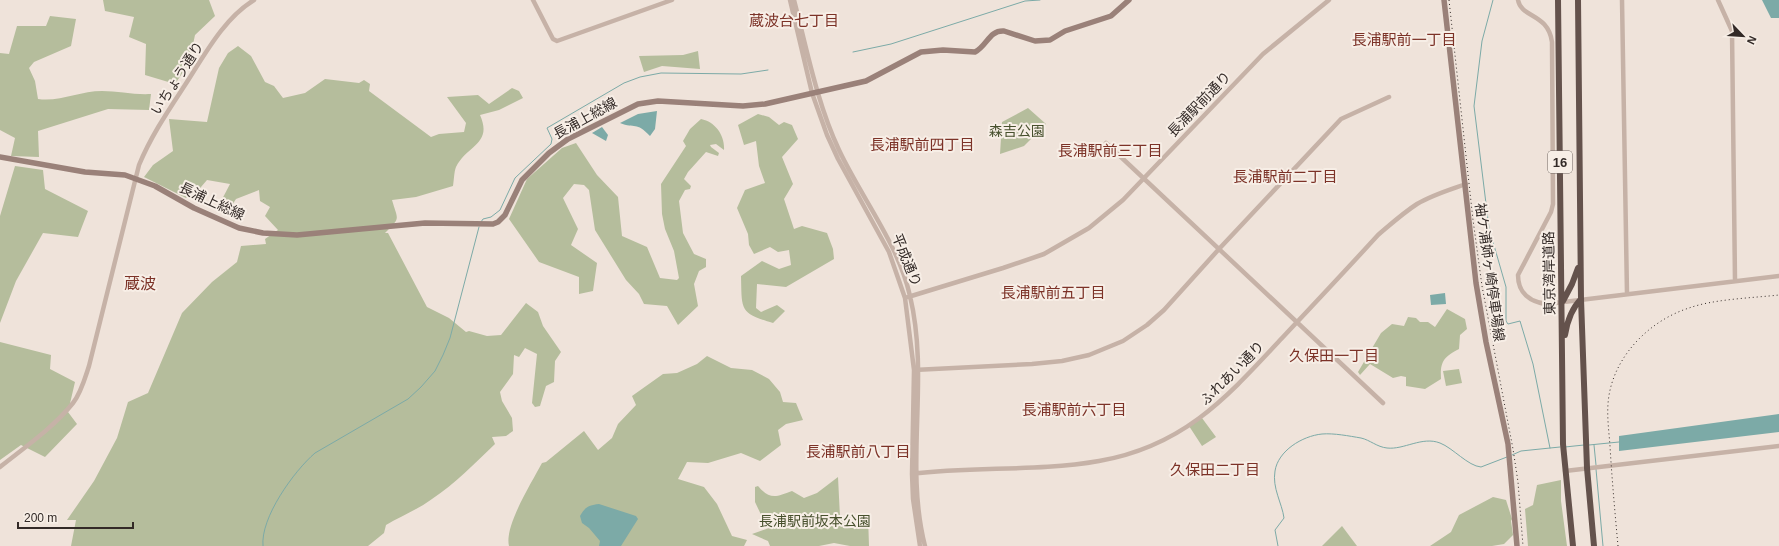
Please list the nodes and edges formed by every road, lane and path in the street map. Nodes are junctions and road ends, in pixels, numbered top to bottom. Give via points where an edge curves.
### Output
1 (254, 0) edge
2 (533, 0) edge
3 (672, 0) edge
4 (790, 0) edge
5 (794, 0) edge
6 (1129, 0) edge
7 (1329, 0) edge
8 (1444, 0) edge
9 (1518, 0) edge
10 (1558, 0) edge
11 (1578, 0) edge
12 (1622, 0) edge
13 (1718, 0) edge
14 (818, 91) junction
15 (812, 93) junction
16 (1389, 96) dead end
17 (1106, 143) dead end
18 (0, 157) edge
19 (1144, 178) junction
20 (137, 179) junction
21 (1466, 184) junction
22 (1219, 249) junction
23 (1581, 261) junction
24 (1779, 276) edge
25 (1735, 281) junction
26 (1627, 294) junction
27 (908, 297) junction
28 (1581, 299) junction
29 (1562, 302) junction
30 (1298, 322) junction
31 (1563, 358) junction
32 (916, 369) junction
33 (1383, 403) dead end
34 (1779, 446) edge
35 (0, 466) edge
36 (1589, 468) junction
37 (1565, 471) junction
38 (914, 474) junction
39 (920, 546) edge
40 (925, 546) edge
41 (1517, 546) edge
42 (1573, 546) edge
43 (1594, 546) edge

1 - 20 street, いちょう通り via 233,17 209,49 148,143 139,165
2 - 3 street via 553,39 557,41
4 - 15 street, 平成通り
5 - 14 street, 平成通り
6 - 14 main road, 長浦上総線 via 1111,16 1065,31 1050,40 1035,42 999,30 975,52 921,52 866,81
7 - 19 street, 長浦駅前通り via 1263,54
8 - 21 main road, 袖ケ浦姉ヶ崎停車場線
9 - 29 street via 1521,8 1547,26 1551,36 1553,204 1520,270 1518,281 1526,296 1535,302
10 - 29 highway, 東京湾岸道路 / 16
11 - 23 highway, 16
12 - 26 street
13 - 25 street via 1732,31
14 - 15 main road, 長浦上総線
14 - 27 street, 平成通り via 836,144 894,250
15 - 20 main road, 長浦上総線 via 753,106 658,101 638,104 574,136 549,153 522,180 502,219 493,224 425,223 297,235 263,233 232,225
15 - 27 street, 平成通り via 838,159 889,252
16 - 22 street via 1341,119
17 - 19 street
18 - 20 main road, 長浦上総線 via 86,172 125,175
19 - 22 street
19 - 27 street, 長浦駅前通り via 1115,208 1089,228 1054,248 1009,266
20 - 35 street, いちょう通り via 84,382 74,402 56,421
21 - 30 street, ふれあい通り via 1429,197 1398,218 1378,235
21 - 41 main road, 袖ケ浦姉ヶ崎停車場線 via 1479,300 1510,460
22 - 30 street
22 - 32 street via 1157,316 1133,334 1106,349 1062,361
23 - 28 highway, 16
23 - 29 highway
24 - 25 street
25 - 26 street
26 - 28 street
27 - 32 street, 平成通り
28 - 29 street
28 - 31 highway via 1568,321
28 - 36 highway, 16
29 - 31 highway, 東京湾岸道路 / 16
30 - 33 street
30 - 38 street, ふれあい通り via 1210,411 1189,426 1146,447 1100,461
31 - 37 highway, 東京湾岸道路 / 16
32 - 38 street, 平成通り
34 - 36 street
36 - 37 street
36 - 43 highway, 16
37 - 42 highway, 東京湾岸道路 / 16
38 - 39 street, 平成通り via 913,499
38 - 40 street, 平成通り

